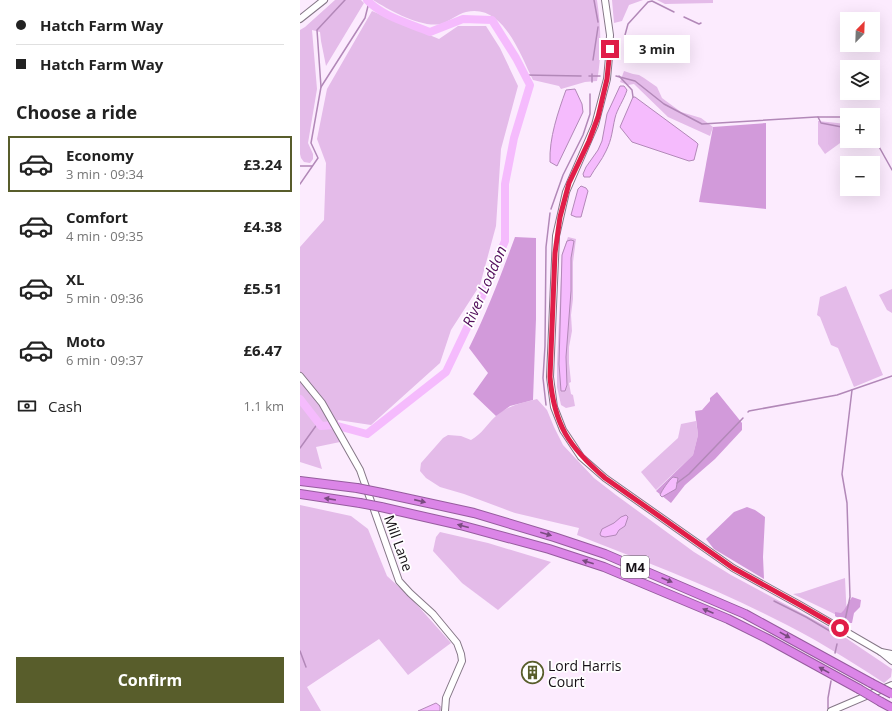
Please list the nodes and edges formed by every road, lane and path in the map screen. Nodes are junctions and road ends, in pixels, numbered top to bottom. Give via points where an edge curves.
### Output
1 (324, 0) edge
2 (605, 0) edge
3 (300, 19) edge
4 (300, 376) edge
5 (300, 481) edge
6 (300, 494) edge
7 (881, 652) junction
8 (892, 654) edge
9 (892, 661) edge
10 (892, 685) edge
11 (892, 694) edge
12 (892, 708) edge
13 (445, 711) edge
14 (831, 711) edge

1 - 3 street
2 - 7 street via 610,41 607,79 595,125 566,192 556,236 550,377 552,400 559,421 578,453 605,478 733,568
4 - 13 street, Mill Lane via 322,403 360,470 400,581 457,643 462,661 446,698
5 -> 11 highway, M4, bridge via 357,488 474,513 605,554 745,614
12 -> 6 highway, M4, bridge via 728,619 604,567 460,524 360,503
7 - 8 street
7 - 9 street
10 - 14 street

